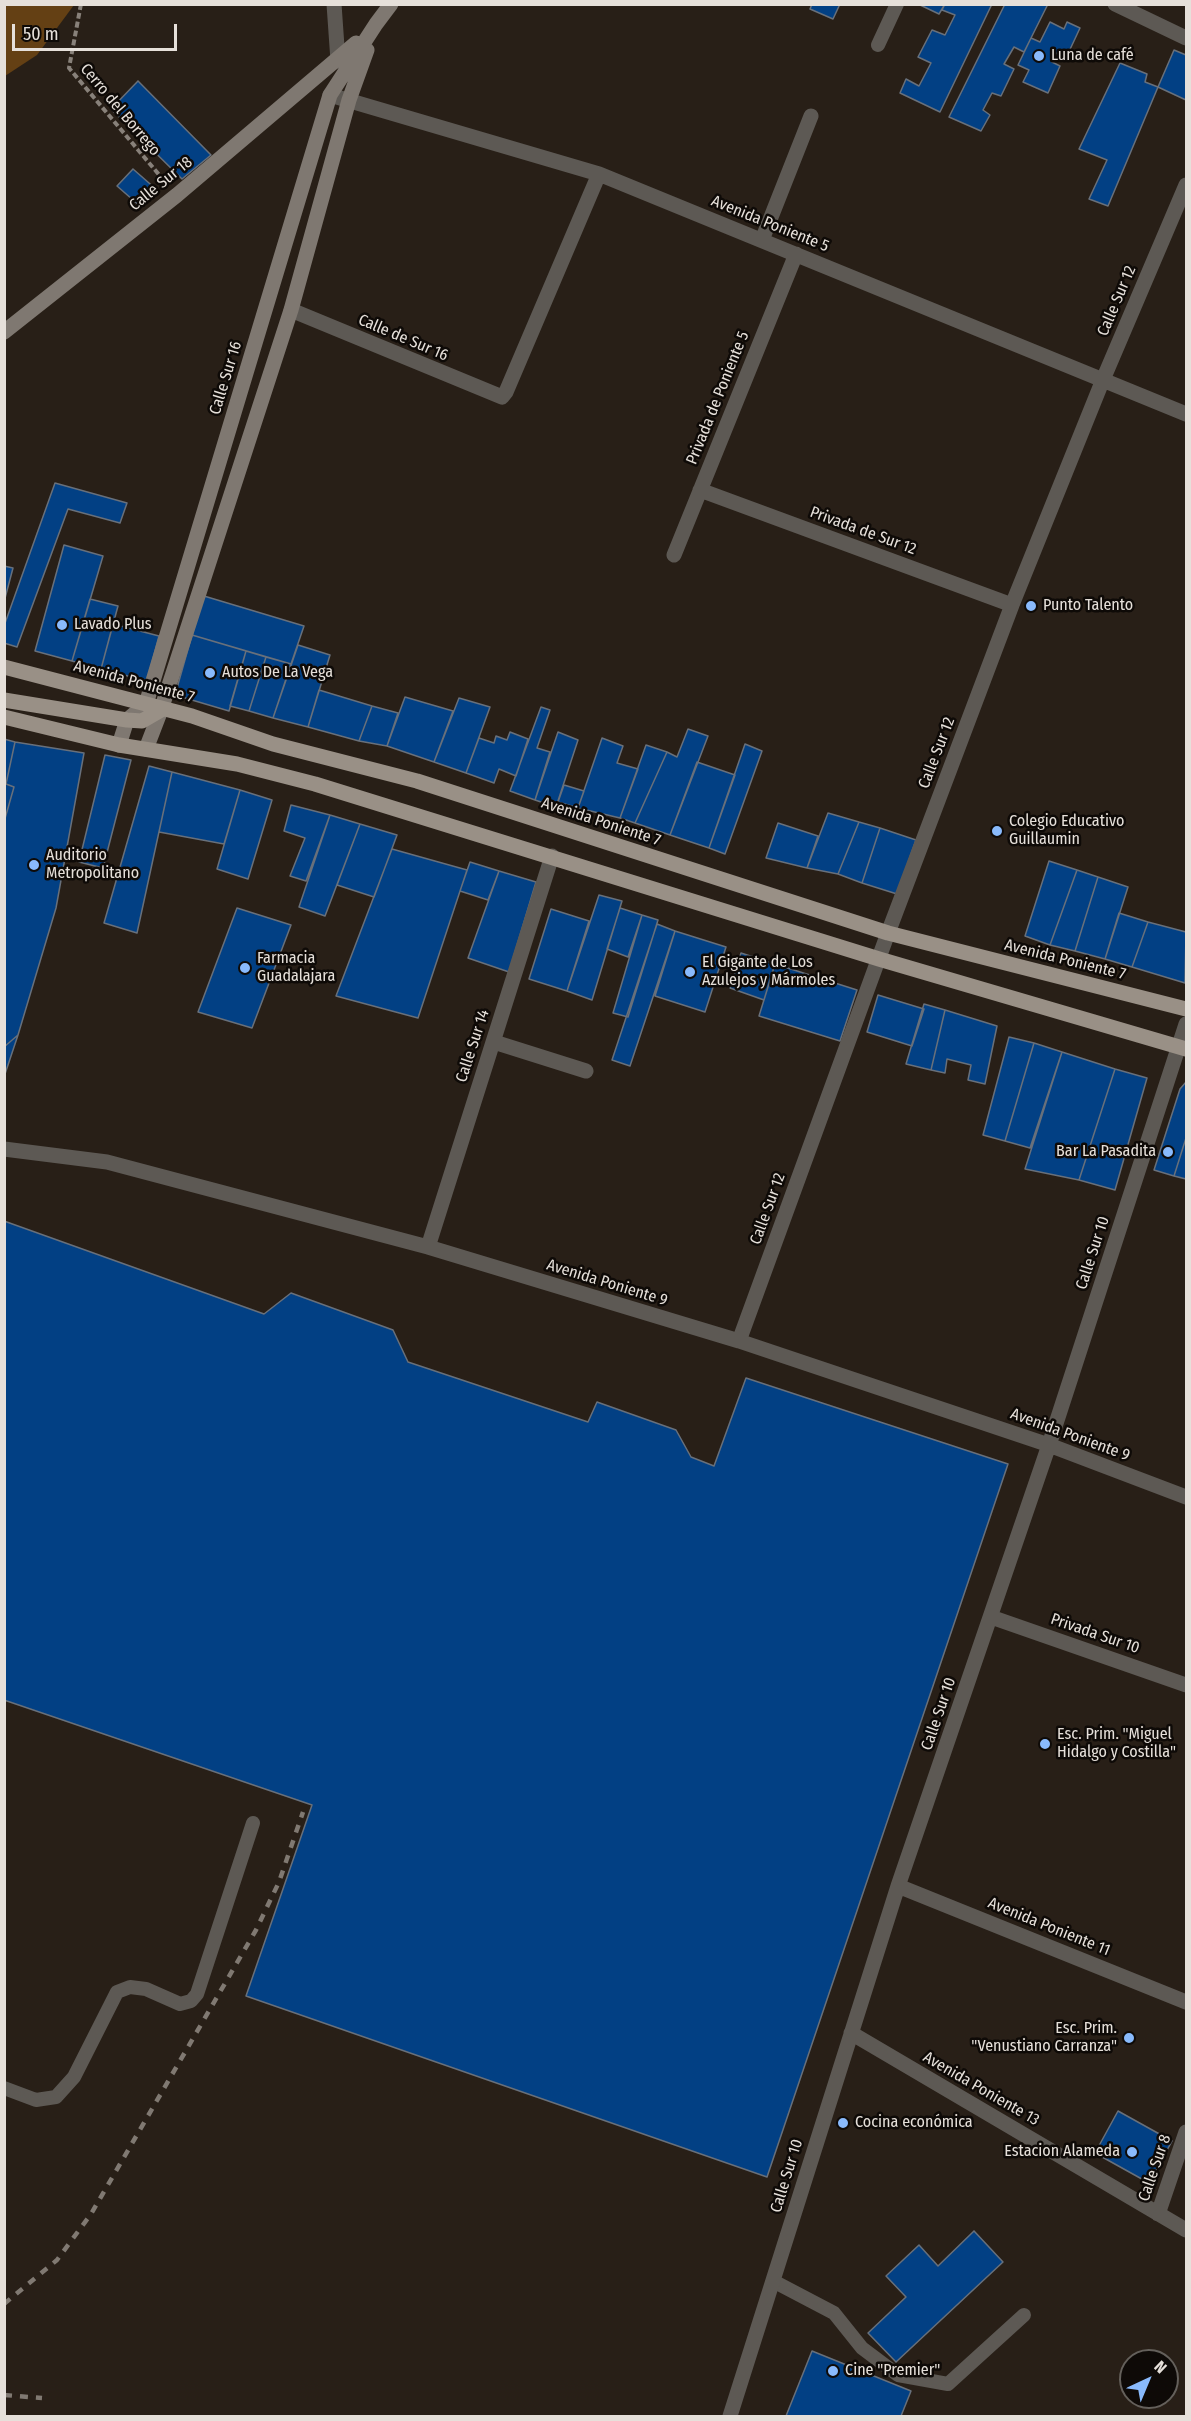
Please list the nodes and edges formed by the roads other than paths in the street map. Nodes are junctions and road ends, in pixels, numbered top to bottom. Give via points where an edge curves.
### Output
1 (333, 4) edge
2 (392, 4) edge
3 (897, 4) edge
4 (1114, 4) edge
5 (376, 24) junction
6 (1186, 38) edge
7 (878, 45) dead end
8 (338, 61) junction
9 (330, 95) junction
10 (349, 100) junction
11 (811, 116) dead end
12 (599, 174) junction
13 (1186, 185) edge
14 (762, 240) junction
15 (796, 254) junction
16 (291, 310) junction
17 (4, 332) edge
18 (1102, 382) junction
19 (1186, 414) edge
20 (700, 490) junction
21 (674, 555) dead end
22 (1012, 605) junction
23 (4, 667) edge
24 (4, 700) edge
25 (146, 704) junction
26 (161, 710) junction
27 (4, 717) edge
28 (127, 720) junction
29 (119, 745) junction
30 (146, 749) junction
31 (552, 856) junction
32 (888, 933) junction
33 (879, 959) junction
34 (1186, 1010) edge
35 (1186, 1024) edge
36 (494, 1042) junction
37 (1183, 1048) edge
38 (586, 1071) dead end
39 (4, 1149) edge
40 (428, 1247) junction
41 (739, 1341) junction
42 (1049, 1445) junction
43 (1186, 1497) edge
44 (991, 1617) junction
45 (1186, 1685) edge
46 (253, 1823) dead end
47 (898, 1886) junction
48 (1186, 2002) edge
49 (851, 2033) junction
50 (4, 2088) edge
51 (1186, 2132) edge
52 (1158, 2214) junction
53 (1186, 2230) edge
54 (773, 2281) junction
55 (1024, 2315) dead end
56 (730, 2416) edge

1 - 8 street
2 - 5 main road, Calle Sur 16
3 - 7 lane
4 - 6 street
5 - 8 main road, Calle Sur 18
5 - 9 main road, Calle Sur 16
5 - 10 main road, Calle Sur 16
8 - 17 main road, Calle Sur 18
9 - 10 street, Avenida Poniente 5
9 - 25 main road, Calle Sur 16
10 - 12 street, Avenida Poniente 5
10 - 16 main road, Calle Sur 16
11 - 14 street
12 - 14 street, Avenida Poniente 5
12 - 16 street, Calle de Sur 16 via 502,397
13 - 18 street, Calle Sur 12
14 - 15 street, Avenida Poniente 5
15 - 18 street, Avenida Poniente 5
15 - 20 street, Privada de Poniente 5
16 - 26 main road, Calle Sur 16
18 - 19 street, Avenida Poniente 5
18 - 22 street, Calle Sur 12
20 - 21 street, Privada de Poniente 5
20 - 22 street, Privada de Sur 12
22 - 32 street, Calle Sur 12
23 - 25 main road, Avenida Poniente 7
24 - 28 main road
25 - 26 main road, Avenida Poniente 7
25 - 28 main road
26 - 28 main road via 142,721
26 - 30 main road, Calle Sur 16
26 - 32 main road, Avenida Poniente 7 via 417,781
27 - 29 main road
28 - 29 main road
29 - 30 main road
30 - 31 main road via 237,764 315,784
31 - 33 main road
31 - 36 street, Calle Sur 14
32 - 33 street, Calle Sur 12
32 - 34 main road, Avenida Poniente 7
33 - 37 main road
33 - 41 street, Calle Sur 12
35 - 37 street, Calle Sur 10
36 - 38 street
36 - 40 street, Calle Sur 14
37 - 42 street, Calle Sur 10
39 - 40 street, Avenida Poniente 9 via 107,1162
40 - 41 street, Avenida Poniente 9
41 - 42 street, Avenida Poniente 9
42 - 43 street, Avenida Poniente 9
42 - 44 street, Calle Sur 10
44 - 45 street, Privada Sur 10
44 - 47 street, Calle Sur 10
46 - 50 lane via 197,1994 180,2004 138,1988 117,1992 74,2077 56,2097 36,2100
47 - 48 street, Avenida Poniente 11
47 - 49 street, Calle Sur 10
49 - 52 street, Avenida Poniente 13
49 - 54 street, Calle Sur 10
51 - 52 street, Calle Sur 8
52 - 53 street, Avenida Poniente 13
54 - 55 lane via 834,2313 862,2348 898,2374 948,2384
54 - 56 street, Calle Sur 10

